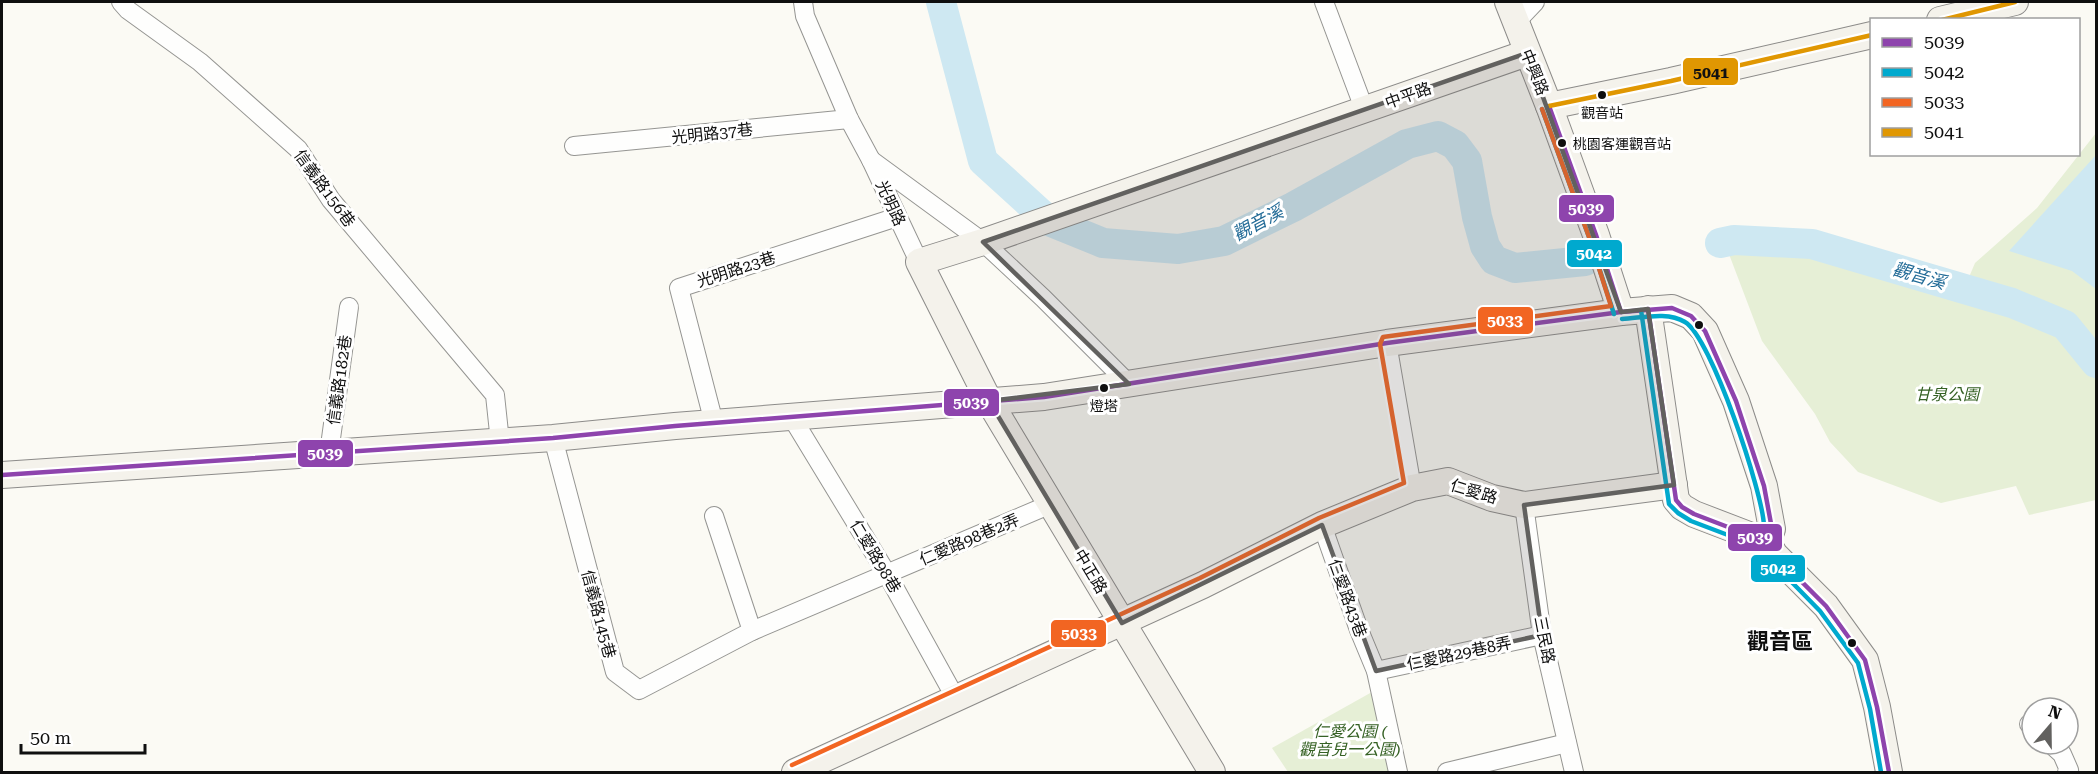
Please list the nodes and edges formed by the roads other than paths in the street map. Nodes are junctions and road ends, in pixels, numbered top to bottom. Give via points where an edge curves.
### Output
1 (121, 2) edge
2 (803, 2) edge
3 (1324, 2) edge
4 (1535, 2) edge
5 (2015, 2) edge
6 (1512, 12) edge
7 (1948, 18) edge
8 (1870, 35) edge
9 (1527, 53) junction
10 (1549, 106) junction
11 (1365, 111) junction
12 (849, 119) junction
13 (574, 146) dead end
14 (872, 160) junction
15 (891, 219) dead end
16 (994, 237) junction
17 (919, 262) junction
18 (349, 307) dead end
19 (1648, 309) junction
20 (1621, 312) junction
21 (1387, 343) junction
22 (1128, 384) junction
23 (989, 401) junction
24 (792, 416) junction
25 (714, 423) junction
26 (553, 438) junction
27 (500, 442) junction
28 (328, 453) junction
29 (2, 475) edge
30 (1674, 484) junction
31 (1413, 488) junction
32 (1051, 504) junction
33 (1524, 505) junction
34 (714, 516) dead end
35 (1322, 525) junction
36 (1767, 542) junction
37 (887, 574) junction
38 (1122, 623) junction
39 (752, 631) junction
40 (1542, 635) junction
41 (1376, 671) junction
42 (956, 699) junction
43 (1567, 743) junction
44 (2063, 756) edge
45 (795, 772) edge
46 (1212, 772) edge
47 (1398, 772) edge
48 (1447, 772) edge
49 (1574, 772) edge
50 (1889, 772) edge
51 (2067, 772) edge

1 - 27 street, 信義路156巷 via 200,62 298,149 331,201 495,394
2 - 12 street, 光明路 via 805,16
3 - 11 street, 中平路
4 - 6 street
5 - 7 street
6 - 9 street, 中興路
8 - 10 street
9 - 10 street, 中興路
9 - 11 street, 中平路
10 - 20 street, 中興路
11 - 16 street
12 - 13 street, 光明路37巷
12 - 14 street, 光明路
14 - 16 street
14 - 17 street, 光明路
15 - 25 street, 光明路23巷 via 679,288
16 - 17 street
16 - 22 street via 1043,298
17 - 23 street, 光明路
18 - 28 street, 信義路182巷
19 - 20 street
19 - 30 street
19 - 36 street via 1672,308 1691,316 1704,331 1736,401 1759,468 1772,529
20 - 21 street
21 - 22 street
21 - 31 street
22 - 23 street
23 - 24 street
23 - 32 street, 中正路
24 - 25 street
24 - 37 street, 仁愛路98巷
25 - 26 street
26 - 27 street
26 - 39 street, 信義路145巷 via 615,672 639,690
27 - 28 street
28 - 29 street
30 - 33 street, 仁愛路
30 - 36 street via 1676,500 1682,507
31 - 33 street, 仁愛路 via 1448,481
31 - 35 street, 仁愛路
32 - 37 street, 仁愛路98巷2弄
32 - 38 street, 中正路
33 - 40 street, 三民路
34 - 39 street
35 - 38 street, 仁愛路
35 - 41 street, 仁愛路43巷
36 - 50 street via 1826,606 1865,660
37 - 39 street, 仁愛路98巷2弄
37 - 42 street, 仁愛路98巷
38 - 42 street, 仁愛路
38 - 46 street, 中正路
40 - 41 street, 仁愛路29巷8弄
40 - 43 street, 三民路
41 - 47 street, 仁愛路43巷
42 - 45 street, 仁愛路
43 - 48 street
43 - 49 street, 三民路
44 - 51 street

